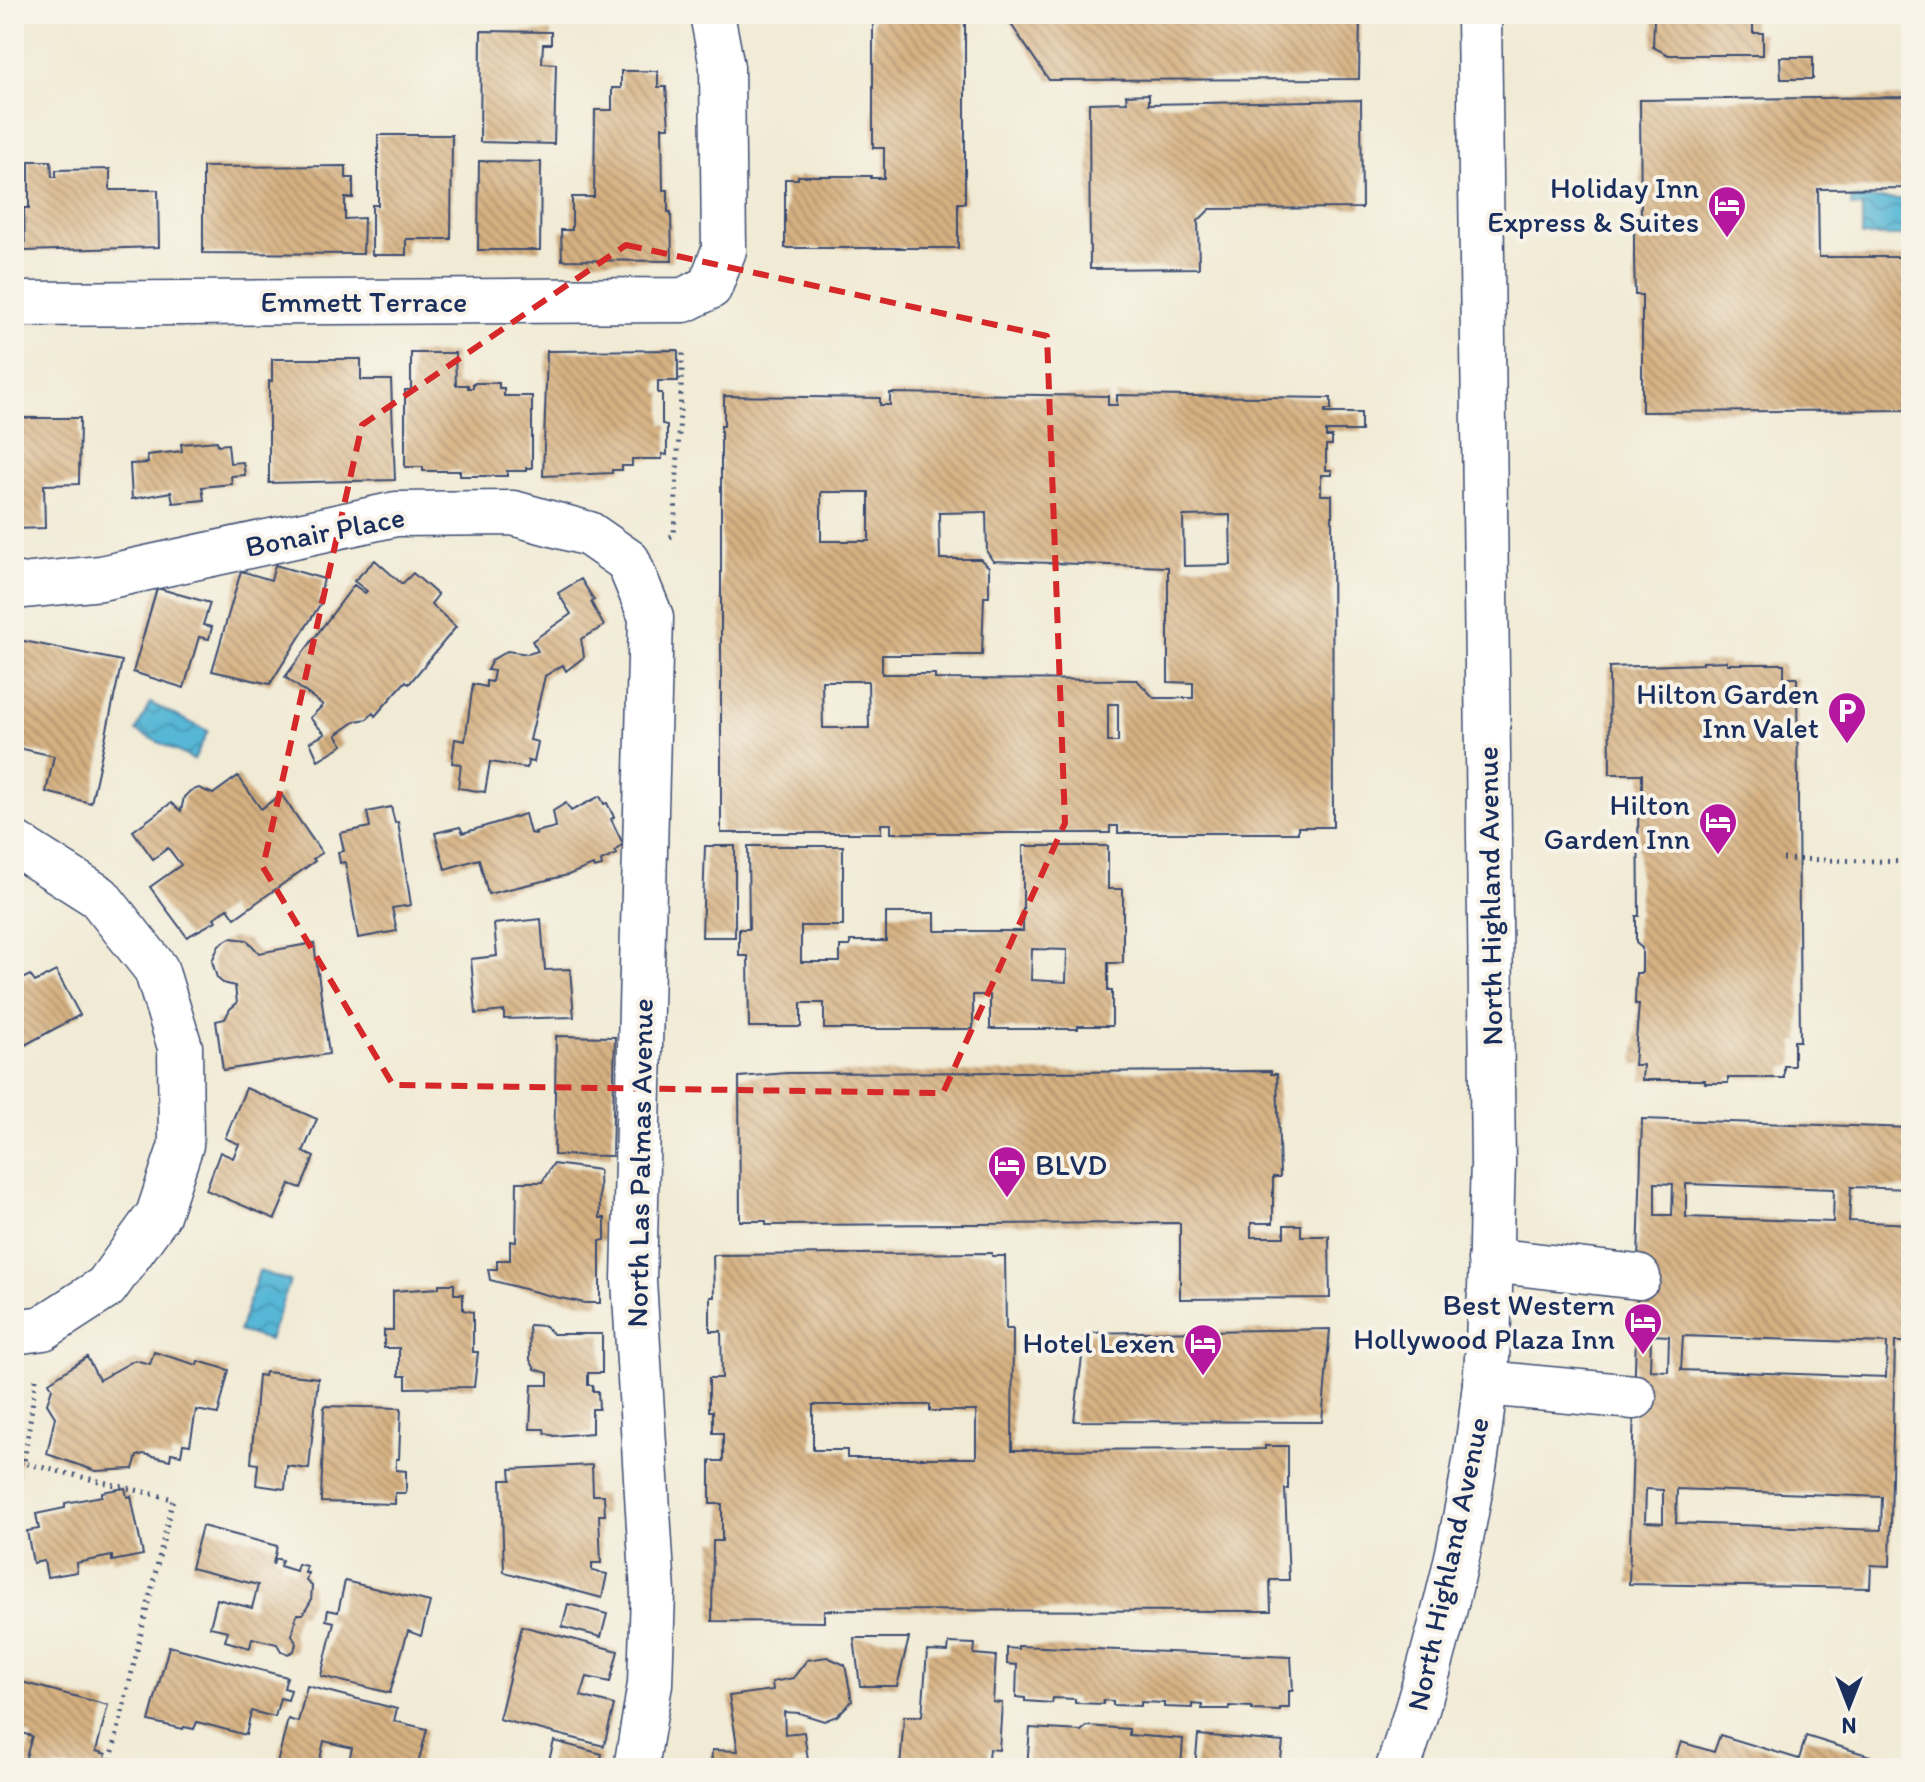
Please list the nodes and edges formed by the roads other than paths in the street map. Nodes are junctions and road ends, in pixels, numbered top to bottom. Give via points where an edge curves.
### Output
1 (712, 14) edge
2 (1479, 14) edge
3 (14, 304) edge
4 (628, 561) joint
5 (14, 584) edge
6 (14, 843) edge
7 (1490, 1260) junction
8 (1638, 1277) dead end
9 (28, 1330) edge
10 (1485, 1383) junction
11 (1634, 1397) dead end
12 (636, 1768) edge
13 (1398, 1768) edge

1 - 3 street, Emmett Terrace via 722,67 724,250 697,293
2 - 7 street, North Highland Avenue
4 - 5 street, Bonair Place via 589,534 513,513 396,514 101,578
4 - 12 street, North Las Palmas Avenue via 651,617 634,1280 653,1593 650,1684
6 - 9 street via 99,897 156,969 180,1047 181,1145 158,1215 106,1287
7 - 8 street
7 - 10 street, North Highland Avenue
10 - 11 street
10 - 13 street, North Highland Avenue via 1466,1509 1441,1620

